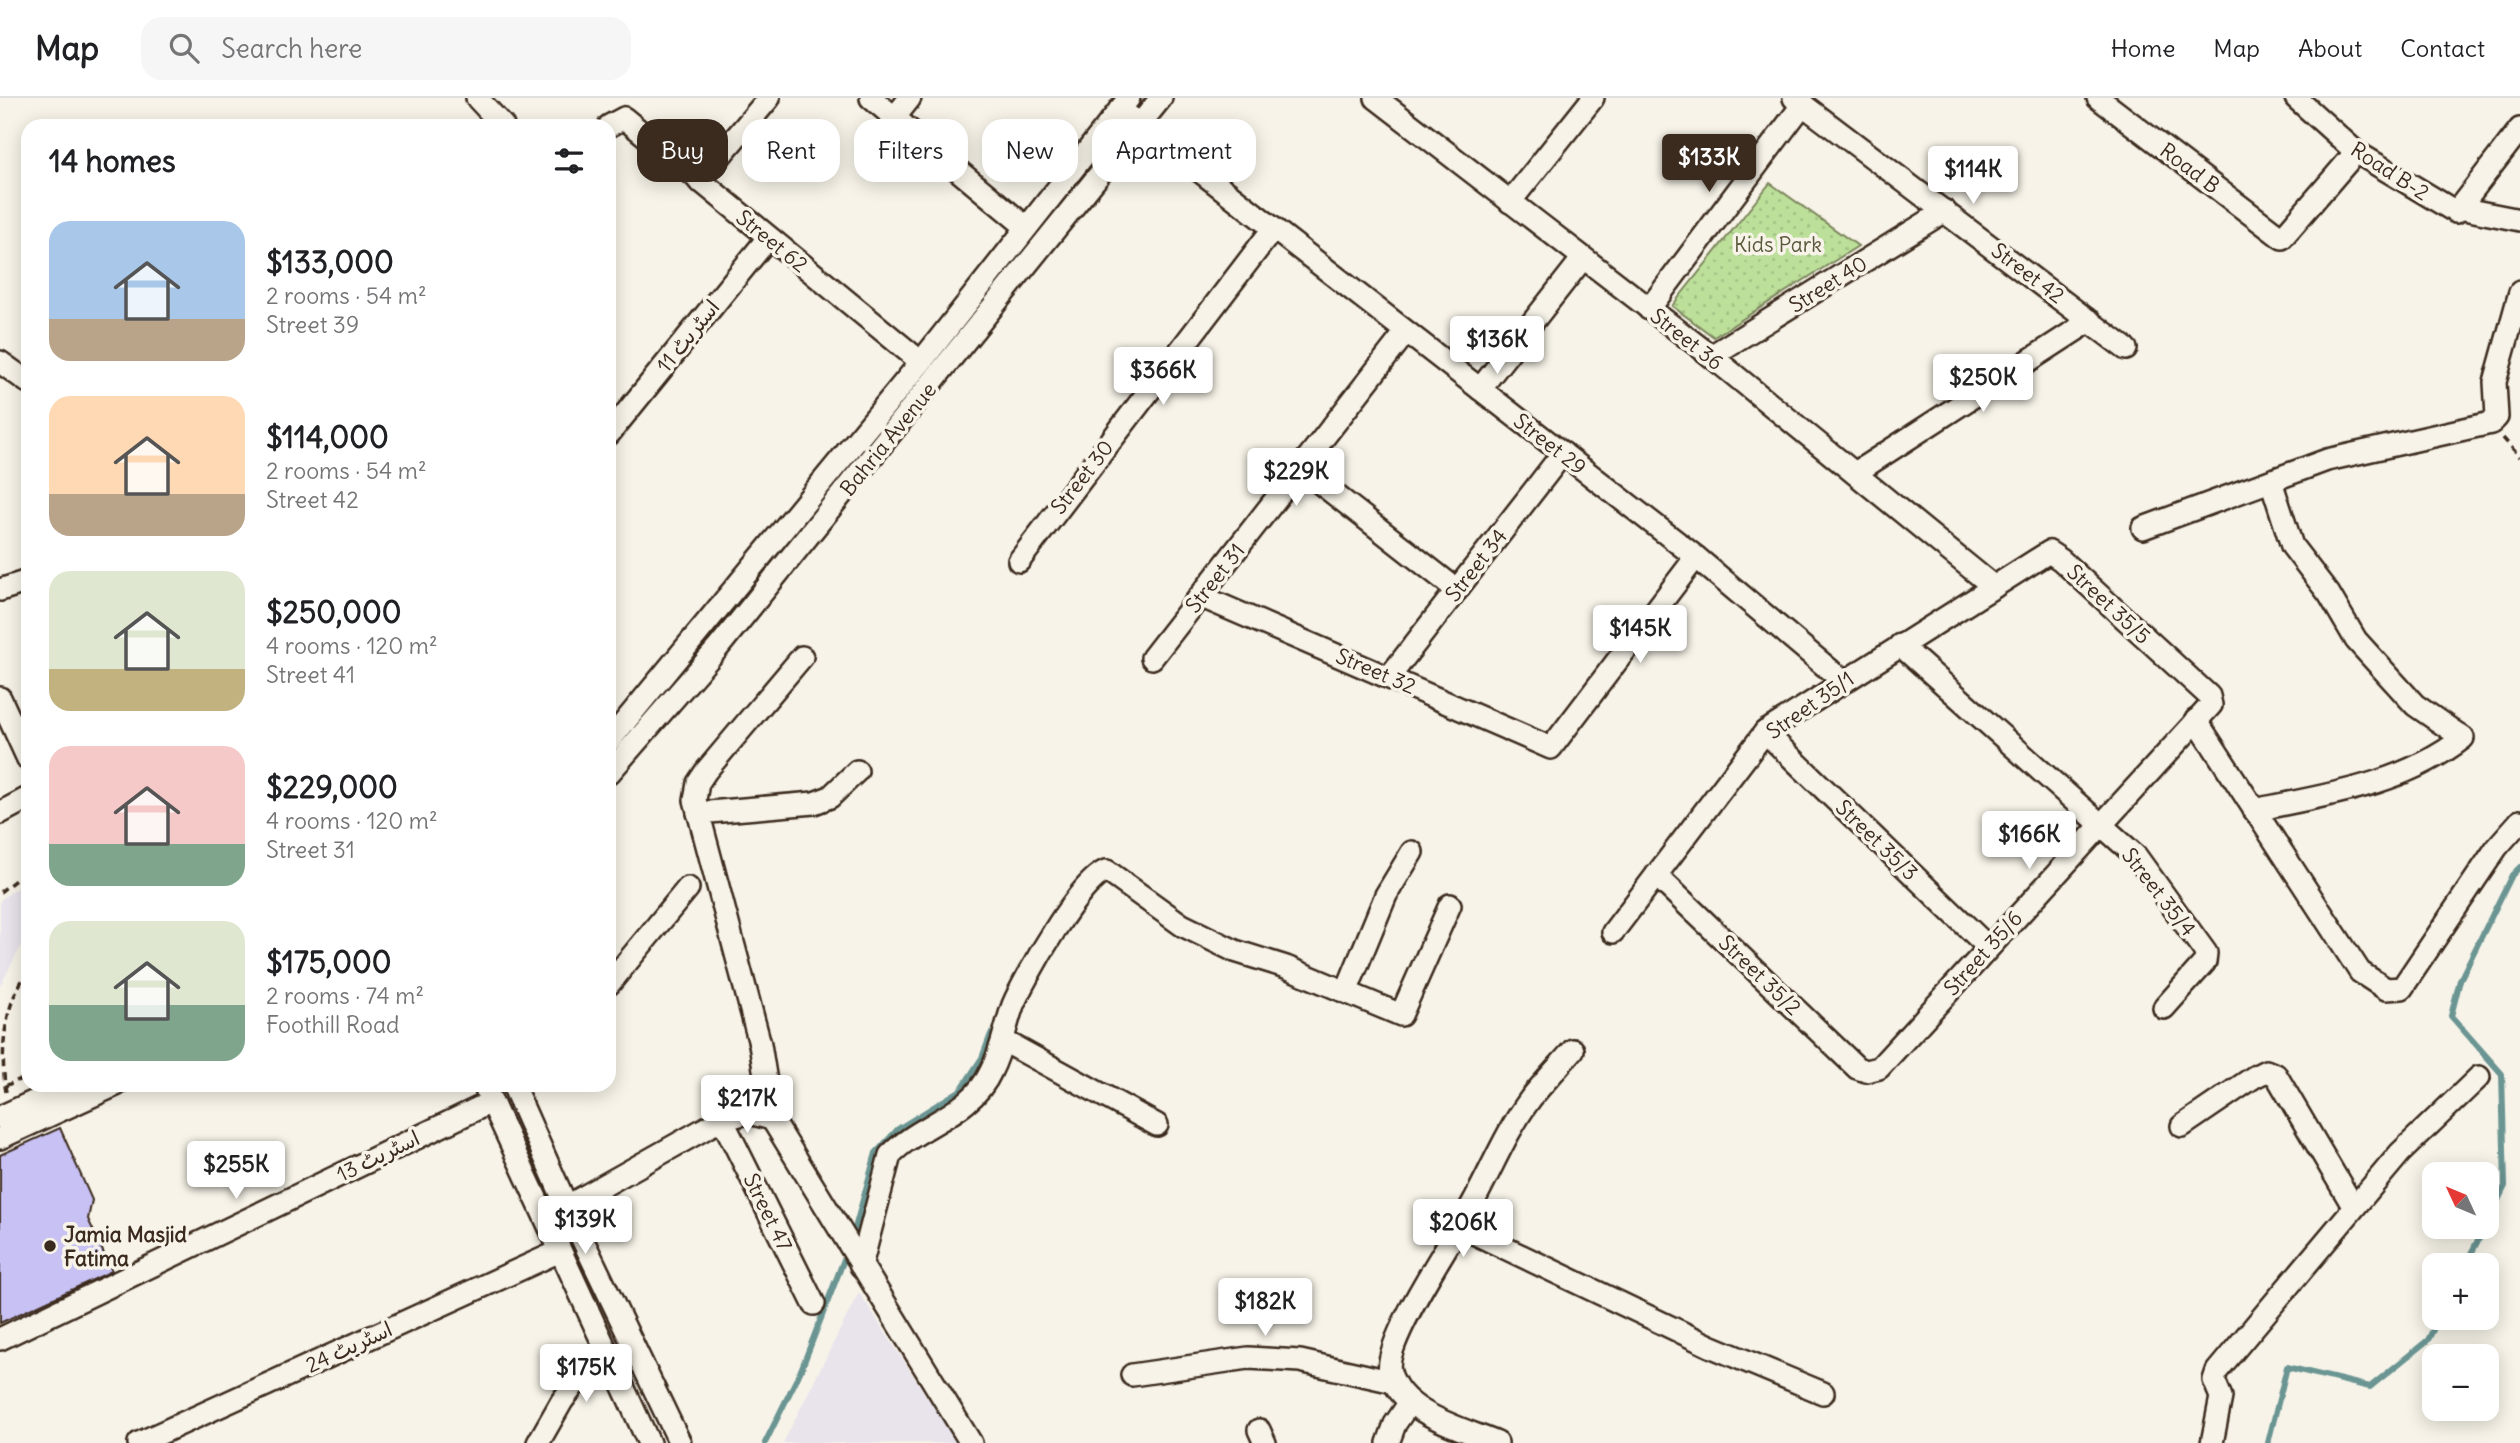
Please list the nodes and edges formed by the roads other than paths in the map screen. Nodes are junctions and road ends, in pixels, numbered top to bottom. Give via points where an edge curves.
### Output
1 (477, 98) edge
2 (769, 98) edge
3 (871, 98) edge
4 (910, 98) edge
5 (1160, 98) edge
6 (1376, 98) edge
7 (1594, 98) edge
8 (2098, 98) edge
9 (2296, 98) edge
10 (1798, 101) edge
11 (1124, 104) edge
12 (895, 117) junction
13 (496, 119) edge
14 (1135, 119) edge
15 (1144, 119) edge
16 (616, 122) edge
17 (2520, 129) edge
18 (637, 137) edge
19 (728, 147) edge
20 (2356, 152) junction
21 (700, 182) edge
22 (1094, 182) edge
23 (1213, 182) edge
24 (1510, 202) junction
25 (2458, 210) junction
26 (1945, 211) junction
27 (2520, 220) edge
28 (1026, 227) junction
29 (1273, 229) junction
30 (768, 238) junction
31 (1583, 258) junction
32 (2518, 299) edge
33 (1649, 309) junction
34 (2090, 321) junction
35 (1406, 332) junction
36 (2126, 349) dead end
37 (1711, 356) junction
38 (0, 362) edge
39 (921, 362) junction
40 (21, 377) edge
41 (1480, 389) junction
42 (616, 425) edge
43 (1563, 453) junction
44 (1301, 468) junction
45 (1855, 473) junction
46 (2271, 481) junction
47 (2143, 528) dead end
48 (1696, 557) junction
49 (1019, 561) dead end
50 (21, 583) edge
51 (1994, 587) junction
52 (0, 590) edge
53 (1457, 590) junction
54 (1200, 596) junction
55 (1900, 645) junction
56 (803, 657) dead end
57 (1152, 658) dead end
58 (1390, 676) junction
59 (1843, 681) junction
60 (0, 698) edge
61 (2204, 713) junction
62 (616, 732) edge
63 (1765, 732) junction
64 (21, 744) edge
65 (616, 766) edge
66 (857, 771) dead end
67 (21, 802) edge
68 (2255, 810) junction
69 (698, 813) junction
70 (0, 814) edge
71 (2520, 821) edge
72 (2100, 825) junction
73 (1412, 852) dead end
74 (1656, 875) junction
75 (688, 888) dead end
76 (1450, 905) dead end
77 (1613, 932) dead end
78 (1988, 947) junction
79 (616, 975) edge
80 (1346, 992) junction
81 (2164, 1008) dead end
82 (1004, 1041) junction
83 (1573, 1050) dead end
84 (1866, 1071) joint
85 (2479, 1077) dead end
86 (55, 1092) edge
87 (101, 1092) edge
88 (516, 1092) edge
89 (487, 1093) edge
90 (6, 1114) edge
91 (722, 1119) junction
92 (772, 1119) junction
93 (1157, 1125) dead end
94 (2182, 1126) dead end
95 (0, 1138) edge
96 (2353, 1206) junction
97 (567, 1207) junction
98 (544, 1218) junction
99 (1459, 1226) junction
100 (559, 1251) junction
101 (858, 1261) junction
102 (814, 1304) dead end
103 (0, 1339) edge
104 (604, 1346) junction
105 (1132, 1376) dead end
106 (1394, 1382) junction
107 (1823, 1393) dead end
108 (1410, 1402) junction
109 (139, 1443) edge
110 (538, 1443) edge
111 (649, 1443) edge
112 (680, 1443) edge
113 (971, 1443) edge
114 (1388, 1443) edge
115 (1497, 1443) edge
116 (2212, 1443) edge

1 - 13 street
2 - 19 street
3 - 12 street
4 - 12 street
5 - 15 street, Bahria Avenue
6 - 24 street, Street 36
7 - 24 street
8 - 20 street, Road B via 2282,238
9 - 20 street, Road B-2
10 - 26 street, Street 42
10 - 33 street
11 - 14 street, Street 29
11 - 28 street, Bahria Avenue
12 - 28 street
16 - 18 street, Street 62
17 - 25 street
20 - 25 street, Road B-2
21 - 30 street, Street 62
22 - 65 street, Bahria Avenue via 717,649
23 - 29 street, Street 29
24 - 31 street, Street 36
25 - 27 street, Road B-2
26 - 34 street, Street 42
26 - 37 street, Street 40
28 - 39 street, Bahria Avenue
29 - 35 street, Street 29
29 - 49 street, Street 30
30 - 39 street, Street 62
30 - 42 street, اسٹریٹ 11
31 - 33 street, Street 36
31 - 41 street
32 - 46 street via 2495,382 2497,417 2490,423 2327,460
33 - 37 street, Street 36
34 - 36 street, Street 42
34 - 45 street
35 - 41 street, Street 29
35 - 44 street, Street 31
37 - 45 street, Street 36
38 - 40 street
39 - 62 street, Bahria Avenue
41 - 43 street, Street 29
43 - 48 street, Street 29
43 - 53 street, Street 34
44 - 53 street
44 - 54 street, Street 31
45 - 51 street, Street 36
46 - 47 street
46 - 68 street via 2292,546 2329,593 2356,640 2414,705 2463,738 2444,753 2366,788
48 - 58 street, Street 32 via 1550,748
48 - 59 street, Street 29
50 - 52 street
51 - 55 street, Street 35/1
51 - 61 street, Street 35/5 via 2049,552 2201,687 2209,696
53 - 58 street, Street 34
54 - 57 street, Street 31
54 - 58 street, Street 32
55 - 59 street, Street 35/1
55 - 72 street, Street 35/4
56 - 69 street via 706,771 698,783
59 - 63 street, Street 35/1
60 - 64 street
61 - 68 street
61 - 72 street, Street 35/6
63 - 74 street, Street 35/1
63 - 78 street, Street 35/3
66 - 69 street via 830,797 814,803
67 - 70 street
68 - 71 street via 2360,972 2386,989 2402,988 2497,847
69 - 92 street via 760,1044
72 - 78 street, Street 35/6
72 - 81 street, Street 35/4 via 2136,856 2206,953 2205,962
73 - 80 street via 1386,895
74 - 77 street, Street 35/1
74 - 84 street, Street 35/2 via 1857,1068
75 - 79 street
76 - 80 street via 1401,1015
78 - 84 street, Street 35/6 via 1879,1068
80 - 82 street via 1224,946 1182,925 1107,871 1085,888 1041,951 1014,1004
82 - 93 street
82 - 101 street via 990,1075 968,1104 903,1142 890,1155
83 - 99 street via 1503,1140
85 - 96 street
86 - 90 street
87 - 95 street
88 - 97 street
89 - 98 street
89 - 103 street, اسٹریٹ 13
91 - 92 street via 749,1113
91 - 97 street
91 - 102 street, Street 47
92 - 101 street
94 - 96 street via 2253,1077 2266,1071 2276,1075
96 - 116 street via 2217,1371 2214,1380 2221,1397
97 - 98 street
97 - 112 street
98 - 100 street
99 - 106 street via 1422,1285 1389,1360
99 - 107 street via 1710,1346
100 - 104 street
100 - 109 street, اسٹریٹ 24
101 - 113 street
104 - 110 street via 562,1401
104 - 111 street
105 - 106 street via 1248,1359 1300,1361
106 - 108 street
108 - 114 street
108 - 115 street

